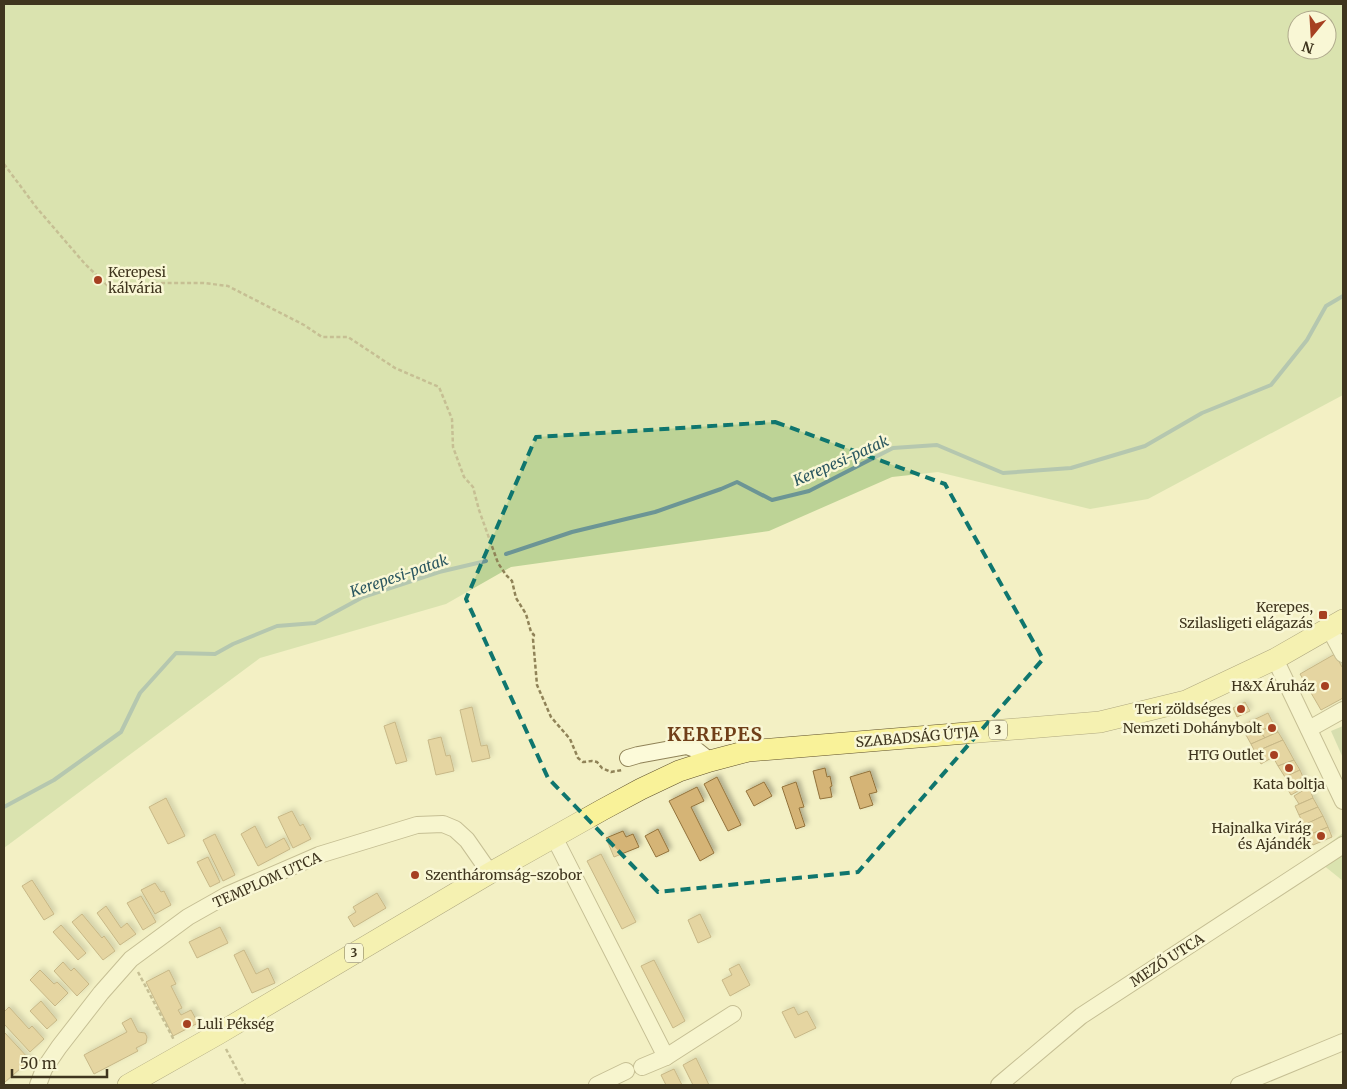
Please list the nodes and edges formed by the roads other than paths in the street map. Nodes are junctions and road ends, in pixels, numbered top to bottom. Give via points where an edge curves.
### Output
1 (1336, 624) edge
2 (1343, 654) edge
3 (1275, 659) junction
4 (1343, 710) edge
5 (1309, 729) junction
6 (628, 758) road end
7 (710, 760) junction
8 (1343, 801) edge
9 (554, 837) junction
10 (1343, 845) edge
11 (490, 873) junction
12 (733, 1014) dead end
13 (1343, 1042) edge
14 (666, 1057) junction
15 (38, 1085) edge
16 (128, 1085) edge
17 (598, 1085) edge
18 (1000, 1085) edge
19 (1239, 1085) edge

1 - 2 street
1 - 3 main road, SZABADSÁG ÚTJA / 3
3 - 5 street
3 - 7 main road, SZABADSÁG ÚTJA / 3 via 1186,701 1100,722 748,751
4 - 5 street
5 - 8 street
6 - 7 street via 687,746
7 - 9 main road, SZABADSÁG ÚTJA / 3 via 641,789
9 - 11 main road, SZABADSÁG ÚTJA / 3
9 - 14 street
10 - 18 street, MEZŐ UTCA via 1081,1016
11 - 15 street, TEMPLOM UTCA via 467,840 455,829 443,824 416,825 319,855 227,895 188,917 131,959 59,1047
11 - 16 main road, SZABADSÁG ÚTJA / 3
12 - 14 street
13 - 19 street
14 - 17 street

